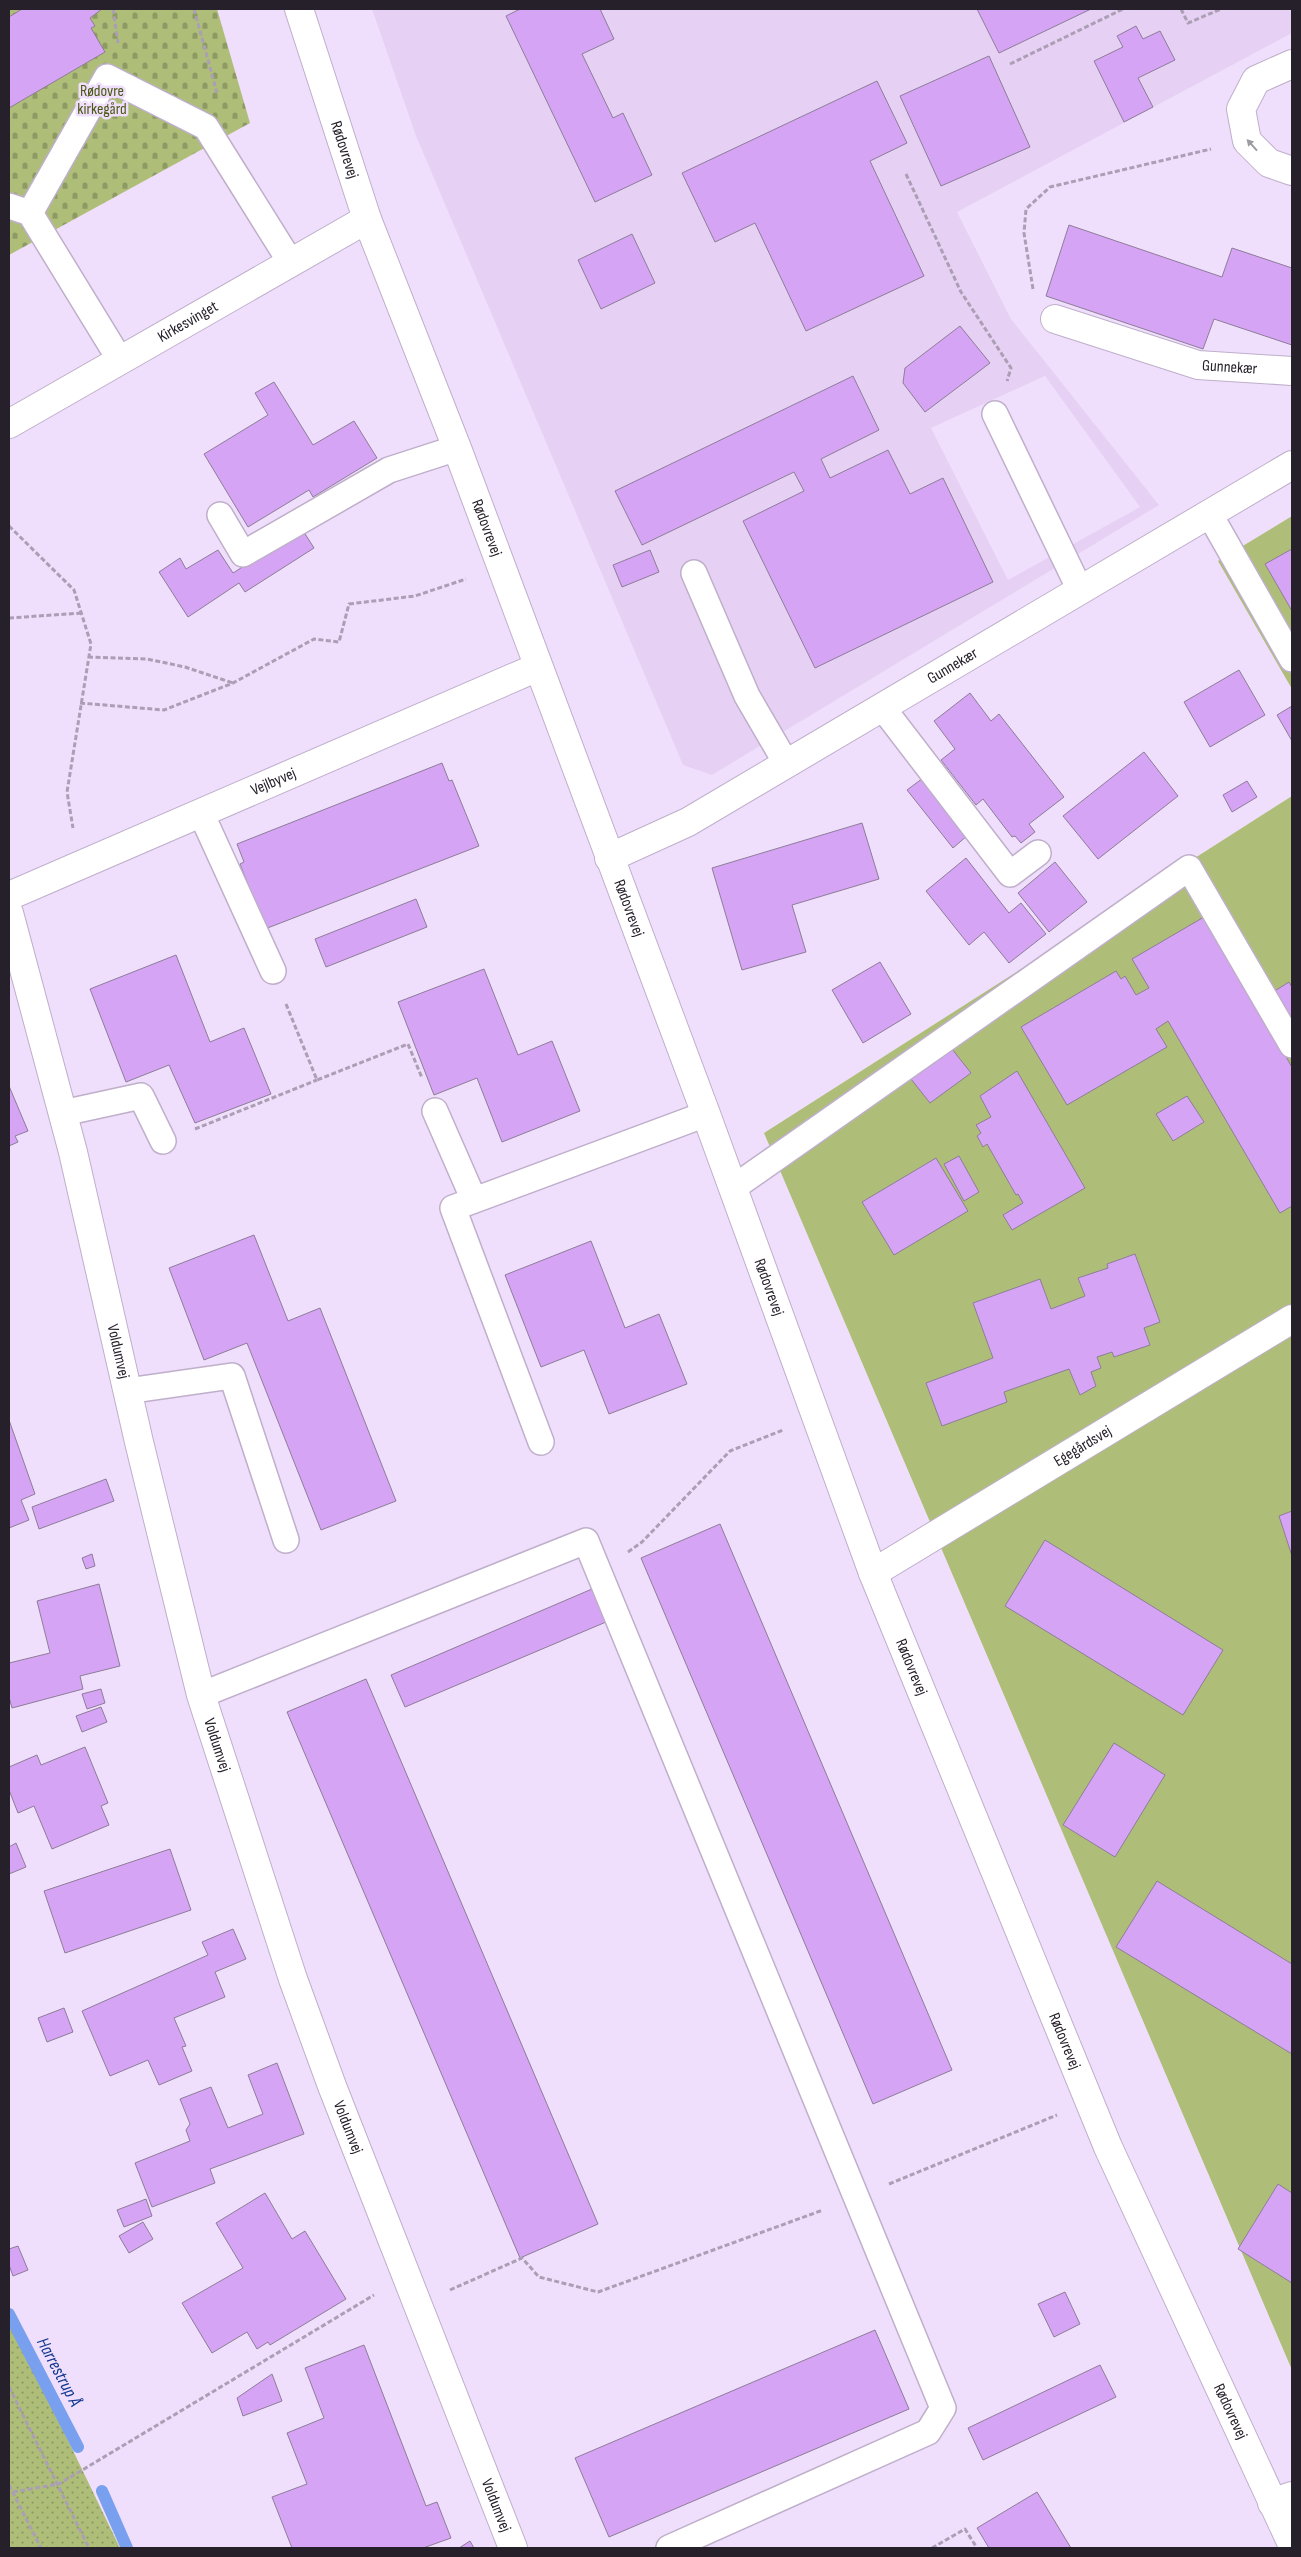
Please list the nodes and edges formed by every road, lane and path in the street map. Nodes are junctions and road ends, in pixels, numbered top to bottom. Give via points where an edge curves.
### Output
1 (194, 9) edge
2 (299, 9) edge
3 (1123, 9) edge
4 (1181, 9) edge
5 (1221, 9) edge
6 (1010, 64) dead end
7 (1292, 64) edge
8 (206, 127) junction
9 (1247, 140) junction
10 (1292, 171) edge
11 (906, 174) dead end
12 (19, 209) edge
13 (367, 219) junction
14 (290, 263) junction
15 (1055, 319) joint
16 (120, 360) junction
17 (1292, 371) edge
18 (994, 414) joint
19 (9, 424) edge
20 (457, 448) junction
21 (1292, 465) edge
22 (1210, 514) junction
23 (220, 515) dead end
24 (9, 526) edge
25 (501, 567) junction
26 (694, 573) dead end
27 (1080, 590) junction
28 (82, 614) junction
29 (9, 618) edge
30 (88, 656) junction
31 (1292, 659) edge
32 (538, 667) junction
33 (233, 683) junction
34 (80, 703) junction
35 (882, 707) junction
36 (786, 763) junction
37 (201, 813) junction
38 (1038, 853) dead end
39 (609, 858) junction
40 (80, 865) junction
41 (9, 896) edge
42 (9, 913) edge
43 (273, 971) joint
44 (1292, 1045) edge
45 (317, 1080) junction
46 (434, 1111) joint
47 (63, 1113) junction
48 (706, 1114) junction
49 (163, 1141) joint
50 (732, 1188) junction
51 (474, 1200) junction
52 (1292, 1320) edge
53 (127, 1391) junction
54 (816, 1416) junction
55 (541, 1442) dead end
56 (286, 1540) dead end
57 (599, 1573) junction
58 (873, 1573) junction
59 (201, 1695) junction
60 (1089, 2102) junction
61 (855, 2198) junction
62 (407, 2276) junction
63 (417, 2304) junction
64 (9, 2388) edge
65 (59, 2484) junction
66 (9, 2485) edge
67 (13, 2492) junction
68 (1282, 2499) edge
69 (1292, 2544) edge
70 (41, 2548) edge
71 (89, 2548) edge
72 (513, 2548) edge
73 (670, 2548) edge
74 (932, 2548) edge
75 (977, 2548) edge

1 - 8 path via 220,102
2 - 13 street, Rødovrevej
3 - 6 path
4 - 5 path via 1188,23
7 - 9 street via 1256,80 1241,109
8 - 12 lane via 106,77
8 - 14 lane
10 -> 9 street via 1269,163
9 - 15 path via 1050,187 1026,209 1024,234 1034,295
11 - 18 path via 961,292 1012,368
12 - 16 lane
13 - 14 street, Kirkesvinget
13 - 20 street, Rødovrevej
14 - 16 street, Kirkesvinget
15 - 17 street, Gunnekær via 1198,365
16 - 19 street, Kirkesvinget
18 - 27 lane
20 - 23 lane via 389,470 243,554
20 - 25 street, Rødovrevej
21 - 22 street, Gunnekær
22 - 27 street, Gunnekær
22 - 31 lane
24 - 28 path via 74,590
25 - 32 street, Rødovrevej
25 - 33 path via 415,596 349,604 339,642 314,639
26 - 36 lane via 747,696
27 - 35 street, Gunnekær
28 - 29 path
28 - 30 path via 91,644
30 - 33 path via 147,659 185,667
30 - 34 path
32 - 37 street, Vejlbyvej
32 - 39 street, Rødovrevej
33 - 34 path via 164,710
34 - 40 path via 67,792
35 - 36 street, Gunnekær
35 - 38 lane via 1010,874
36 - 39 street, Gunnekær via 688,822
37 - 40 street, Vejlbyvej
37 - 43 lane
39 - 48 street, Rødovrevej
40 - 41 street, Vejlbyvej
42 - 47 street, Voldumvej
43 - 45 path
44 - 50 lane via 1189,868
45 - 46 path via 408,1044
45 - 49 path
46 - 51 lane
47 - 49 lane via 141,1096
47 - 53 street, Voldumvej
48 - 50 street, Rødovrevej
48 - 51 lane
50 - 54 street, Rødovrevej
51 - 55 lane via 453,1208
52 - 58 street, Egegårdsvej
53 - 56 lane via 232,1376
53 - 59 street, Voldumvej
54 - 57 path via 730,1451 642,1542
54 - 58 street, Rødovrevej
57 - 59 lane via 586,1542
57 - 61 lane
58 - 60 street, Rødovrevej
59 - 62 street, Voldumvej via 293,1979
60 - 61 path
60 - 68 street, Rødovrevej
61 - 63 path via 598,2292 539,2277 522,2258
61 - 73 lane via 943,2408 928,2432
62 - 63 street, Voldumvej
62 - 65 path
63 - 72 street, Voldumvej
64 - 65 path
65 - 67 path
65 - 71 path
66 - 67 path
67 - 70 path
68 - 69 street, Rødovrevej
74 - 75 path via 964,2529

